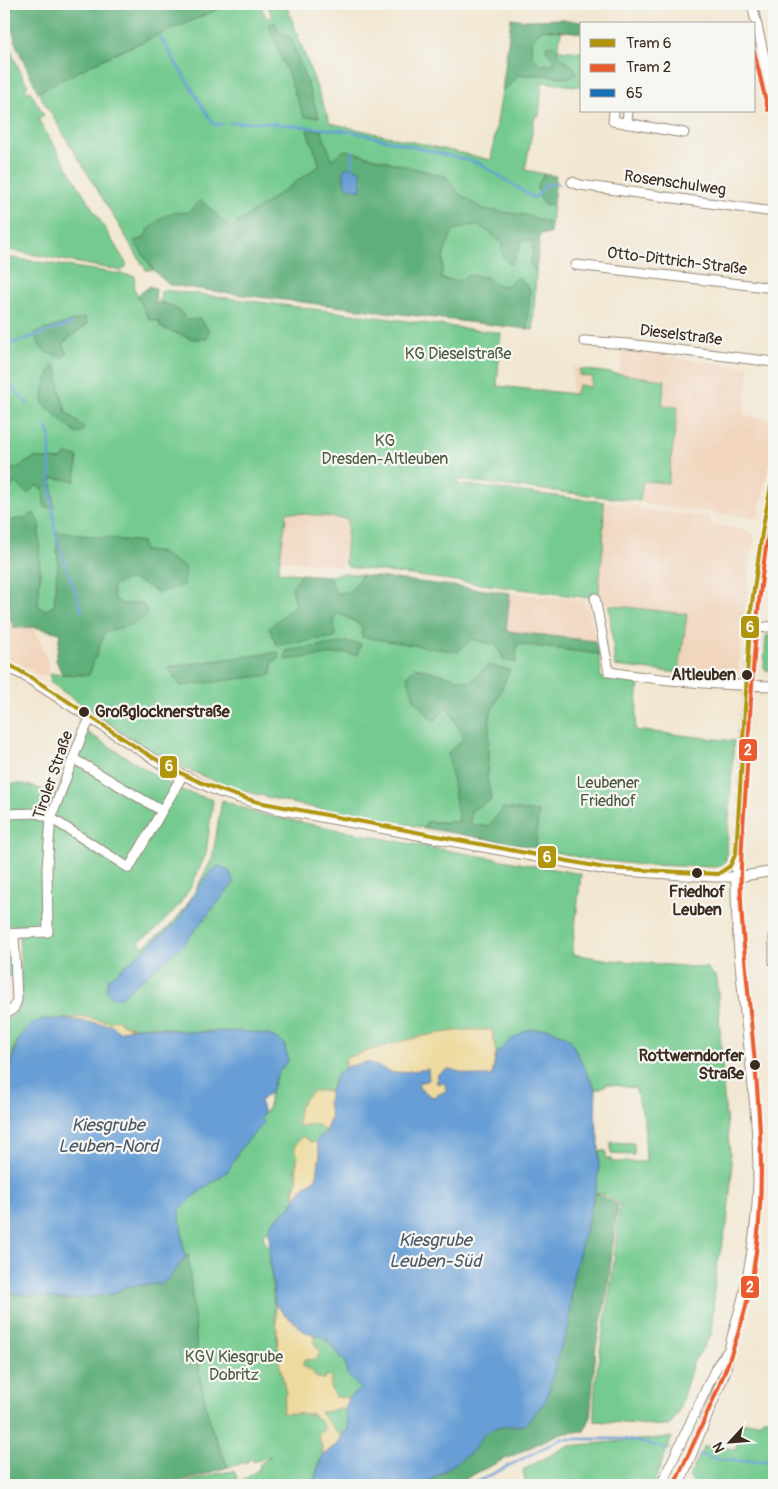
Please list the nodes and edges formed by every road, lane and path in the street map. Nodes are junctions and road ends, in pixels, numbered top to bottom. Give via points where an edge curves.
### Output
1 (752, 4) edge
2 (755, 22) edge
3 (756, 28) edge
4 (774, 100) edge
5 (614, 112) edge
6 (628, 112) edge
7 (627, 124) junction
8 (684, 133) dead end
9 (572, 182) dead end
10 (774, 212) edge
11 (576, 265) dead end
12 (774, 288) edge
13 (584, 341) dead end
14 (774, 362) edge
15 (774, 480) edge
16 (595, 598) dead end
17 (774, 626) edge
18 (752, 629) junction
19 (4, 666) edge
20 (748, 686) junction
21 (774, 686) edge
22 (90, 719) junction
23 (74, 759) junction
24 (182, 776) junction
25 (162, 811) junction
26 (4, 814) edge
27 (51, 818) junction
28 (774, 871) edge
29 (736, 877) junction
30 (4, 934) edge
31 (14, 934) junction
32 (774, 936) edge
33 (774, 962) edge
34 (4, 1016) edge
35 (728, 1352) junction
36 (661, 1485) edge
37 (679, 1485) edge

1 - 2 street
3 - 4 street
5 - 7 street via 613,121
6 - 7 street
7 - 8 street
9 - 10 street, Rosenschulweg
11 - 12 street, Otto-Dittrich-Straße
13 - 14 street, Dieselstraße
15 - 18 street
16 - 20 street via 609,672
17 - 18 street
18 - 20 street
19 - 22 street
20 - 21 street
20 - 29 street
22 - 23 street, Tiroler Straße
22 - 24 street
23 - 25 street
23 - 27 street, Tiroler Straße
24 - 25 street
24 - 29 street via 219,792 272,808 581,866 609,871
25 - 27 street via 129,868
26 - 27 street via 37,813
27 - 31 street, Tiroler Straße via 47,867 48,932
28 - 29 street
29 - 35 street via 741,968 757,1130 758,1184 749,1270
30 - 31 street
31 - 34 street via 17,1000 14,1008
32 - 33 street
35 - 36 street via 717,1366
35 - 37 street via 726,1370

